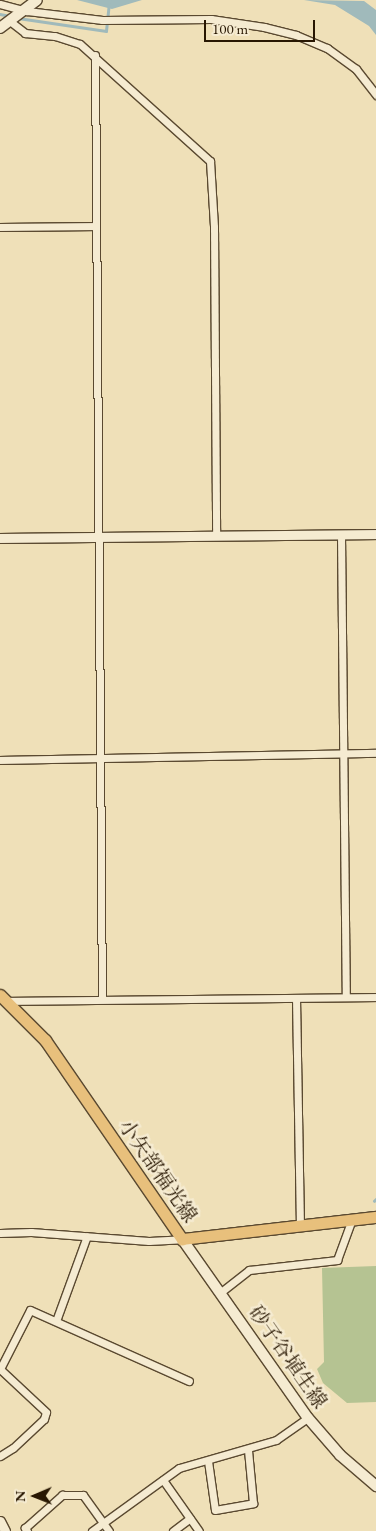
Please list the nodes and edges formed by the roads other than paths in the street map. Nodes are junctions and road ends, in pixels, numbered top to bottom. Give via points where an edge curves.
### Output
1 (37, 0) edge
2 (0, 4) edge
3 (27, 11) junction
4 (11, 22) junction
5 (0, 28) edge
6 (95, 55) junction
7 (376, 95) edge
8 (96, 226) junction
9 (0, 227) edge
10 (376, 534) edge
11 (341, 535) junction
12 (216, 536) junction
13 (0, 538) edge
14 (98, 538) junction
15 (344, 754) junction
16 (376, 754) edge
17 (100, 759) junction
18 (0, 760) edge
19 (346, 997) junction
20 (376, 997) edge
21 (296, 998) junction
22 (3, 999) edge
23 (102, 999) junction
24 (376, 1217) edge
25 (352, 1219) junction
26 (300, 1225) junction
27 (0, 1233) edge
28 (87, 1236) junction
29 (182, 1239) junction
30 (221, 1292) junction
31 (56, 1321) junction
32 (189, 1381) dead end
33 (308, 1418) junction
34 (248, 1450) junction
35 (0, 1456) edge
36 (208, 1461) junction
37 (163, 1480) junction
38 (375, 1483) edge
39 (190, 1518) junction
40 (0, 1521) edge
41 (103, 1523) junction
42 (5, 1531) edge
43 (27, 1531) edge
44 (92, 1531) edge
45 (109, 1531) edge
46 (173, 1531) edge
47 (199, 1531) edge

1 - 3 main road
2 - 3 street
3 - 4 main road
3 - 7 street via 102,20 211,19 264,27 296,35 327,48 356,69
4 - 5 main road
4 - 6 street via 25,34 72,41
6 - 8 street
6 - 12 street via 210,161 214,227
8 - 9 street
8 - 14 street
10 - 11 street
11 - 12 street
11 - 15 street
12 - 14 street
13 - 14 street
14 - 17 street
15 - 16 street
15 - 17 street
15 - 19 street
17 - 18 street
17 - 23 street
19 - 20 street
19 - 21 street
21 - 23 street
21 - 26 street
22 - 23 street
22 - 29 main road, 小矢部福光線 via 45,1040
24 - 25 main road, 小矢部福光線
25 - 26 main road, 小矢部福光線
25 - 30 street via 337,1260 249,1270
26 - 29 main road, 小矢部福光線
27 - 28 street
28 - 29 street via 149,1241
28 - 31 street
29 - 30 main road, 砂子谷埴生線
30 - 33 main road, 砂子谷埴生線
31 - 32 street
31 - 35 street via 30,1310 0,1369 46,1412 38,1425
33 - 34 street via 276,1440
33 - 38 main road, 砂子谷埴生線 via 340,1455
34 - 36 street
34 - 36 street via 253,1503 215,1510
36 - 37 street via 179,1468
37 - 39 street
37 - 41 street
39 - 46 street
39 - 47 street
40 - 42 street
41 - 43 street via 83,1495 62,1496 25,1528
41 - 44 street
41 - 45 street

